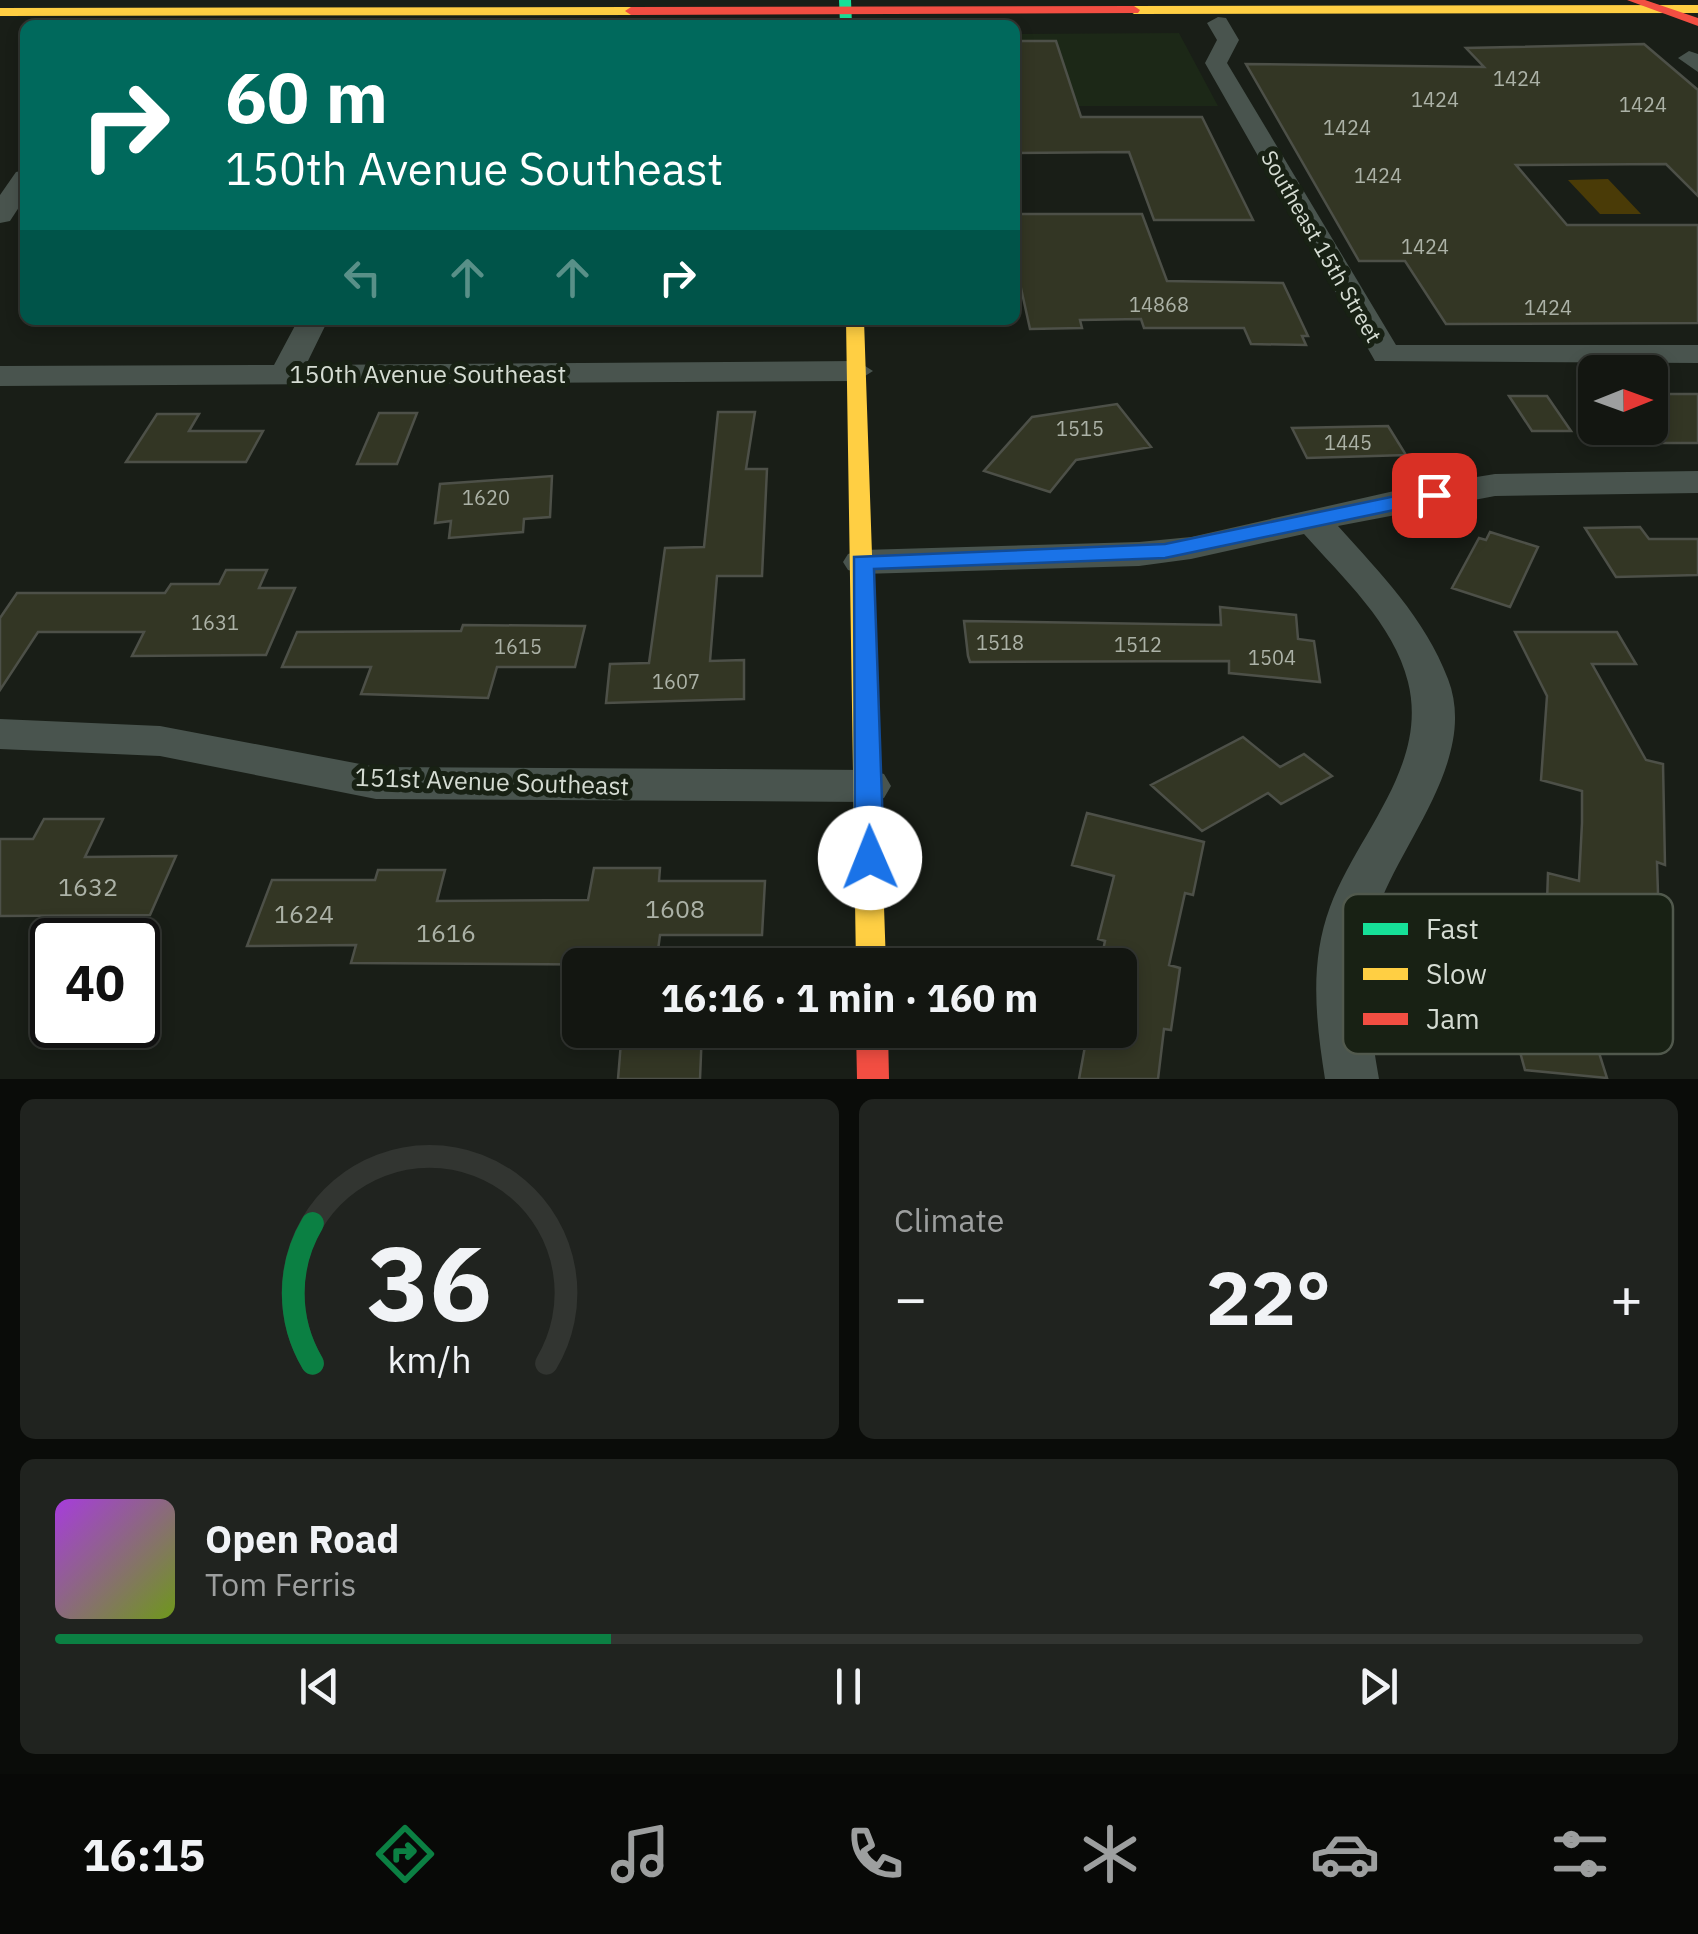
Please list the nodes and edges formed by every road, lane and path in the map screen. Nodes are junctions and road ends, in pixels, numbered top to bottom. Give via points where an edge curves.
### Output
1 (1633, 0) edge
2 (1660, 9) junction
3 (1698, 9) edge
4 (0, 12) edge
5 (846, 14) edge
6 (440, 20) edge
7 (1218, 22) junction
8 (1411, 22) junction
9 (1698, 23) edge
10 (20, 185) edge
11 (0, 214) edge
12 (310, 325) edge
13 (855, 325) edge
14 (1698, 354) edge
15 (857, 371) junction
16 (285, 374) junction
17 (0, 376) edge
18 (1698, 482) edge
19 (1315, 523) junction
20 (862, 562) junction
21 (0, 734) edge
22 (868, 786) junction
23 (1361, 894) edge
24 (871, 948) edge
25 (1343, 977) edge
26 (1343, 1026) edge
27 (872, 1048) edge
28 (1348, 1054) edge
29 (872, 1079) edge
30 (1352, 1079) edge

1 - 2 main road
2 - 3 main road
2 - 5 main road
2 - 8 main road
2 - 9 main road
4 - 5 main road
5 - 6 main road
5 - 7 main road
7 - 8 main road
7 - 14 street, Southeast 15th Street via 1228,40 1216,63 1386,354
8 - 9 main road
10 - 11 street
12 - 16 street
13 - 15 main road
15 - 16 street, 150th Avenue Southeast
15 - 20 main road
16 - 17 street, 150th Avenue Southeast
18 - 19 street via 1496,485
19 - 20 street via 1139,554
19 - 23 street via 1395,614 1429,682 1426,765
20 - 22 main road
21 - 22 street, 151st Avenue Southeast via 160,741 376,783
22 - 24 main road
25 - 26 street
27 - 29 main road
28 - 30 street

